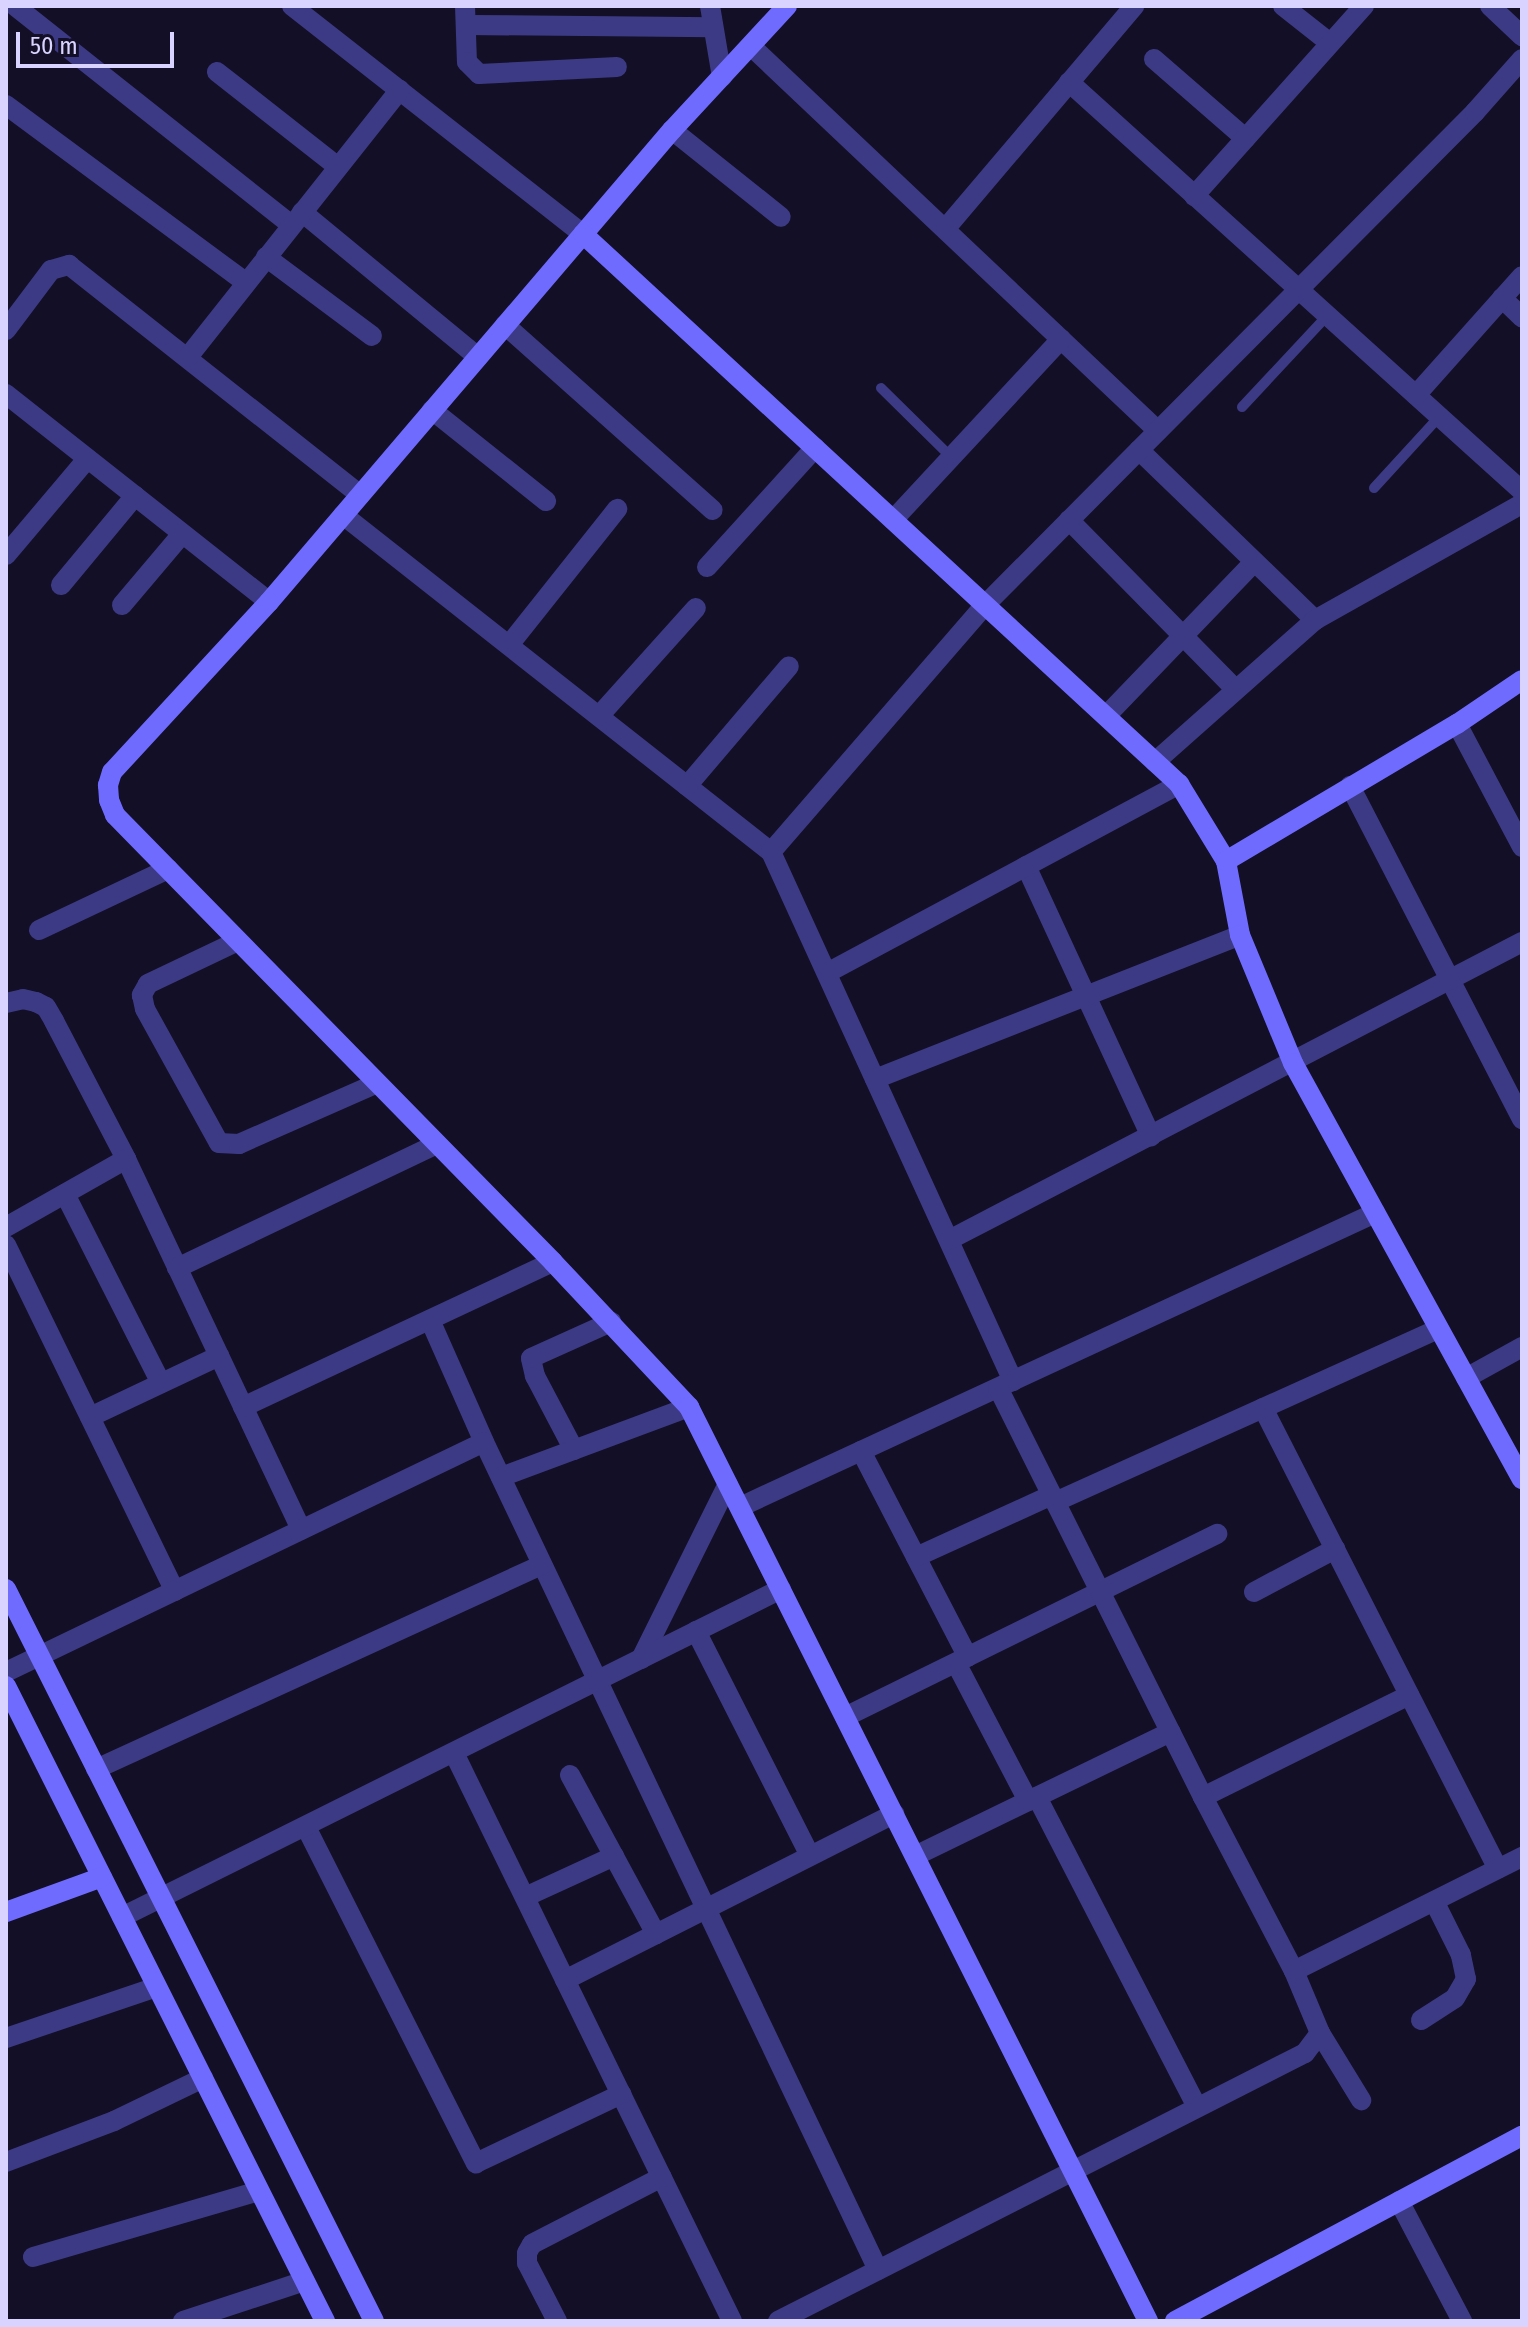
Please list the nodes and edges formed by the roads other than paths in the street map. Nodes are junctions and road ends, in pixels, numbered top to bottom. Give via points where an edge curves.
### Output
1 (15, 6) edge
2 (292, 6) edge
3 (787, 6) edge
4 (1134, 6) edge
5 (1283, 6) edge
6 (1364, 6) edge
7 (1490, 6) edge
8 (466, 16) edge
9 (712, 16) edge
10 (1522, 36) edge
11 (1330, 43) junction
12 (751, 46) junction
13 (1154, 59) dead end
14 (1522, 59) edge
15 (617, 67) dead end
16 (217, 72) dead end
17 (722, 77) junction
18 (1069, 82) junction
19 (400, 90) junction
20 (6, 105) edge
21 (672, 130) junction
22 (1245, 138) junction
23 (338, 167) junction
24 (1194, 196) junction
25 (781, 217) dead end
26 (297, 218) junction
27 (946, 228) junction
28 (583, 234) junction
29 (266, 257) junction
30 (1522, 276) edge
31 (245, 282) junction
32 (1299, 290) junction
33 (1502, 298) junction
34 (1327, 316) junction
35 (1522, 317) edge
36 (505, 325) junction
37 (6, 330) edge
38 (372, 336) dead end
39 (1061, 339) junction
40 (188, 357) junction
41 (478, 357) junction
42 (881, 388) dead end
43 (6, 394) edge
44 (1416, 395) junction
45 (1242, 407) dead end
46 (432, 410) junction
47 (1439, 417) junction
48 (1158, 431) junction
49 (815, 448) junction
50 (1139, 450) junction
51 (951, 457) junction
52 (87, 459) junction
53 (1374, 488) dead end
54 (1522, 491) edge
55 (360, 495) junction
56 (135, 496) junction
57 (546, 501) dead end
58 (1522, 504) edge
59 (617, 509) dead end
60 (713, 510) dead end
61 (343, 515) junction
62 (893, 520) junction
63 (1069, 520) junction
64 (182, 534) junction
65 (6, 555) edge
66 (1254, 562) junction
67 (707, 567) dead end
68 (61, 585) dead end
69 (269, 602) junction
70 (122, 605) dead end
71 (985, 605) junction
72 (696, 608) dead end
73 (1315, 620) junction
74 (1186, 636) junction
75 (509, 645) junction
76 (789, 666) dead end
77 (1522, 680) edge
78 (1234, 688) junction
79 (599, 716) junction
80 (1106, 716) junction
81 (1457, 724) junction
82 (1155, 762) junction
83 (1179, 784) junction
84 (687, 786) junction
85 (1350, 786) junction
86 (1522, 847) edge
87 (771, 852) junction
88 (1226, 861) junction
89 (1026, 866) junction
90 (168, 869) junction
91 (39, 930) dead end
92 (1240, 935) junction
93 (238, 941) junction
94 (1522, 942) edge
95 (827, 973) junction
96 (1450, 980) junction
97 (1086, 996) junction
98 (6, 1003) edge
99 (1293, 1063) junction
100 (875, 1079) junction
101 (377, 1083) junction
102 (1522, 1119) edge
103 (1151, 1136) junction
104 (437, 1144) junction
105 (126, 1159) junction
106 (65, 1194) junction
107 (1375, 1213) junction
108 (6, 1227) edge
109 (949, 1240) junction
110 (6, 1245) edge
111 (553, 1262) junction
112 (11, 1268) edge
113 (177, 1268) junction
114 (430, 1320) junction
115 (611, 1322) junction
116 (1439, 1329) junction
117 (1522, 1347) edge
118 (219, 1356) junction
119 (1466, 1378) junction
120 (161, 1383) junction
121 (1005, 1384) junction
122 (243, 1407) junction
123 (689, 1407) junction
124 (1263, 1408) junction
125 (90, 1417) junction
126 (484, 1442) junction
127 (574, 1450) junction
128 (861, 1451) junction
129 (501, 1477) junction
130 (1522, 1479) edge
131 (728, 1484) junction
132 (1053, 1498) junction
133 (740, 1507) junction
134 (301, 1530) junction
135 (1217, 1534) dead end
136 (1335, 1549) junction
137 (916, 1557) junction
138 (542, 1565) junction
139 (6, 1589) edge
140 (781, 1589) junction
141 (175, 1591) junction
142 (1254, 1592) dead end
143 (1101, 1594) junction
144 (696, 1631) junction
145 (40, 1656) junction
146 (641, 1659) junction
147 (962, 1660) junction
148 (6, 1672) edge
149 (598, 1681) junction
150 (6, 1686) edge
151 (1409, 1695) junction
152 (845, 1717) junction
153 (1170, 1732) junction
154 (454, 1753) junction
155 (96, 1769) junction
156 (570, 1775) dead end
157 (1203, 1797) junction
158 (1033, 1799) junction
159 (894, 1814) junction
160 (306, 1827) junction
161 (614, 1856) junction
162 (810, 1856) junction
163 (915, 1856) junction
164 (1522, 1857) edge
165 (1498, 1869) junction
166 (102, 1877) junction
167 (525, 1897) junction
168 (161, 1898) junction
169 (1434, 1901) junction
170 (706, 1908) junction
171 (6, 1912) edge
172 (122, 1917) junction
173 (656, 1934) junction
174 (1294, 1971) junction
175 (565, 1980) junction
176 (157, 1987) junction
177 (1421, 2020) dead end
178 (1320, 2033) junction
179 (6, 2038) edge
180 (203, 2078) junction
181 (621, 2094) junction
182 (1361, 2100) dead end
183 (1197, 2107) junction
184 (1522, 2136) edge
185 (6, 2162) edge
186 (1073, 2172) junction
187 (662, 2177) junction
188 (259, 2191) junction
189 (1399, 2201) junction
190 (33, 2257) dead end
191 (878, 2270) junction
192 (305, 2281) junction
193 (183, 2321) edge
194 (325, 2321) edge
195 (374, 2321) edge
196 (557, 2321) edge
197 (732, 2321) edge
198 (778, 2321) edge
199 (1148, 2321) edge
200 (1175, 2321) edge
201 (1462, 2321) edge

1 - 26 street
2 - 19 street
3 - 12 street
4 - 18 street
5 - 11 street
6 - 11 street
7 - 10 street
8 - 9 street
8 - 15 street via 467,62 479,74
9 - 17 street
11 - 22 street
12 - 17 street
12 - 27 street
13 - 22 street
14 - 32 street
16 - 23 street
17 - 21 street
18 - 24 street
18 - 27 street
19 - 23 street
19 - 28 street
20 - 31 street
21 - 25 street
21 - 28 street
22 - 24 street
23 - 26 street
24 - 32 street
26 - 29 street
26 - 41 street
27 - 39 street
28 - 36 street
28 - 49 street
29 - 31 street
29 - 38 street
30 - 33 street
31 - 40 street
32 - 34 street
32 - 48 street
33 - 35 street
33 - 44 street
34 - 44 street
34 - 45 lane
36 - 41 street
36 - 60 street
37 - 40 street via 51,270 69,265
39 - 48 street
39 - 51 street
40 - 55 street
41 - 46 street
42 - 51 lane
43 - 52 street
44 - 47 street
46 - 55 street
46 - 57 street
47 - 53 lane
47 - 54 street
48 - 50 street
49 - 62 street
49 - 67 street
50 - 63 street
50 - 66 street
51 - 62 street
52 - 56 street
52 - 65 street
55 - 61 street
56 - 64 street
56 - 68 street
58 - 73 street
59 - 75 street
61 - 69 street
61 - 75 street
62 - 71 street
63 - 71 street
63 - 74 street
64 - 69 street
64 - 70 street
66 - 73 street
66 - 74 street
69 - 90 street via 112,772 108,785 115,815
71 - 80 street
71 - 87 street
72 - 79 street
73 - 78 street
74 - 78 street
74 - 80 street
75 - 79 street
76 - 84 street
77 - 81 street
78 - 82 street
79 - 84 street
80 - 82 street
81 - 85 street
81 - 86 street
82 - 83 street
83 - 88 street
83 - 89 street
84 - 87 street
85 - 88 street
85 - 96 street
87 - 95 street
88 - 92 street
89 - 95 street
89 - 97 street
90 - 91 street
90 - 93 street
92 - 97 street
92 - 99 street
93 - 101 street
93 - 101 street via 148,984 142,995 219,1143 239,1144
94 - 96 street
95 - 100 street
96 - 99 street
96 - 102 street
97 - 100 street
97 - 103 street
98 - 105 street via 23,999 46,1007
99 - 103 street
99 - 107 street
100 - 109 street
101 - 104 street
103 - 109 street
104 - 111 street
104 - 113 street
105 - 106 street
105 - 113 street
106 - 108 street
106 - 120 street
107 - 116 street
107 - 121 street
109 - 121 street
110 - 112 street
111 - 114 street
111 - 115 street
112 - 125 street
113 - 118 street
114 - 122 street
114 - 126 street
115 - 123 street
115 - 127 street via 531,1358
116 - 119 street
116 - 124 street
117 - 119 street
118 - 120 street
118 - 122 street
119 - 130 street
120 - 125 street
121 - 128 street
121 - 132 street
122 - 134 street
123 - 127 street
123 - 131 street
124 - 132 street
124 - 136 street
125 - 141 street
126 - 129 street
126 - 134 street
127 - 129 street
128 - 133 street
128 - 137 street
129 - 138 street
131 - 133 street
131 - 146 street
132 - 137 street
132 - 143 street
133 - 140 street
134 - 141 street
135 - 143 street
136 - 142 street
136 - 151 street
137 - 147 street
138 - 149 street
138 - 155 street
139 - 145 street
140 - 144 street
140 - 152 street
141 - 145 street
143 - 147 street
143 - 153 street
144 - 146 street
144 - 162 street
145 - 148 street
145 - 155 street
146 - 149 street
147 - 152 street
147 - 158 street
149 - 154 street
149 - 170 street
150 - 166 street
151 - 157 street
151 - 165 street
152 - 159 street
153 - 157 street
153 - 158 street
154 - 160 street
154 - 167 street
155 - 168 street
156 - 161 street
157 - 174 street
158 - 163 street
158 - 183 street
159 - 162 street
159 - 163 street
160 - 168 street
160 - 181 street via 476,2163
161 - 167 street
161 - 173 street
162 - 170 street
163 - 186 street
164 - 165 street
165 - 169 street
166 - 171 street
166 - 172 street
167 - 175 street
168 - 172 street
168 - 195 street
169 - 174 street
169 - 177 street via 1461,1955 1466,1979 1455,1998
170 - 173 street
170 - 191 street
172 - 176 street
173 - 175 street
174 - 178 street
175 - 181 street
176 - 179 street
176 - 180 street
178 - 182 street
178 - 183 street via 1305,2053
180 - 185 street via 114,2121
180 - 188 street
181 - 187 street
183 - 186 street
184 - 189 street
186 - 191 street
186 - 199 street
187 - 196 street via 532,2244 527,2263
187 - 197 street
188 - 190 street
188 - 192 street
189 - 200 street
189 - 201 street
191 - 198 street
192 - 193 street
192 - 194 street

